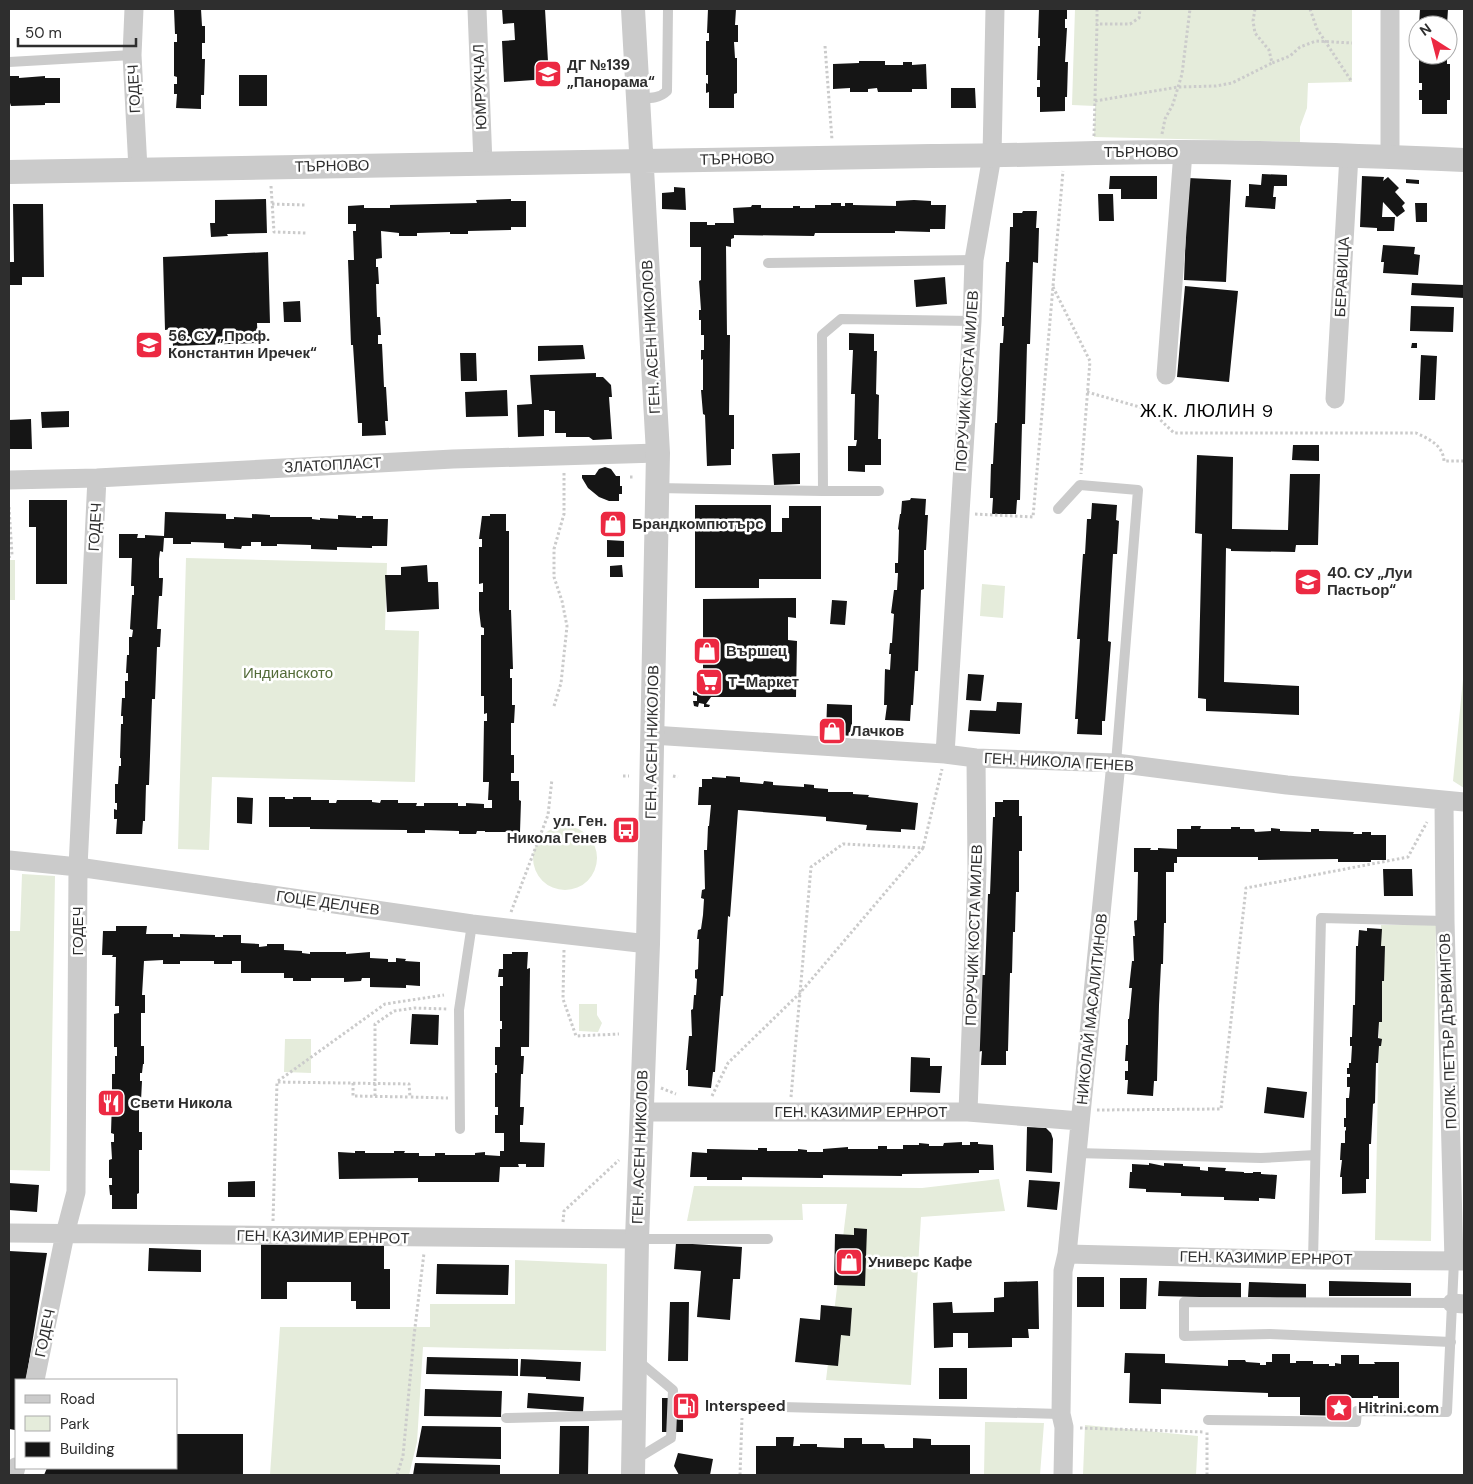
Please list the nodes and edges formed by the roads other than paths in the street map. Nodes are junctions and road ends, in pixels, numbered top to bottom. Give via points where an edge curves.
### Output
1 (134, 9) edge
2 (477, 9) edge
3 (633, 9) edge
4 (668, 9) edge
5 (995, 9) edge
6 (1390, 9) edge
7 (132, 55) junction
8 (9, 62) edge
9 (638, 98) junction
10 (1183, 152) junction
11 (1349, 155) junction
12 (992, 156) junction
13 (1390, 157) junction
14 (1464, 160) edge
15 (641, 161) junction
16 (483, 164) junction
17 (138, 169) junction
18 (9, 172) edge
19 (974, 260) junction
20 (768, 263) dead end
21 (972, 321) junction
22 (1166, 375) dead end
23 (1335, 399) dead end
24 (658, 453) junction
25 (98, 478) junction
26 (9, 480) edge
27 (657, 488) junction
28 (824, 491) junction
29 (879, 491) dead end
30 (1058, 509) dead end
31 (652, 735) junction
32 (945, 754) junction
33 (976, 758) junction
34 (1116, 763) junction
35 (1444, 801) junction
36 (1464, 802) edge
37 (9, 860) edge
38 (78, 867) junction
39 (1445, 921) junction
40 (472, 924) junction
41 (648, 944) junction
42 (640, 1112) junction
43 (968, 1112) junction
44 (1081, 1115) junction
45 (460, 1129) dead end
46 (1076, 1153) junction
47 (1315, 1155) junction
48 (9, 1233) edge
49 (65, 1234) junction
50 (636, 1239) junction
51 (768, 1239) dead end
52 (1067, 1254) junction
53 (1313, 1260) junction
54 (1459, 1261) edge
55 (1458, 1304) edge
56 (1451, 1342) junction
57 (634, 1358) junction
58 (35, 1379) edge
59 (742, 1406) road end
60 (633, 1416) junction
61 (506, 1418) dead end
62 (1208, 1420) road end
63 (1062, 1421) junction
64 (633, 1468) edge
65 (1063, 1475) edge

1 - 7 street, ГОДЕЧ
2 - 16 street, ЮМРУКЧАЛ
3 - 9 street, ГЕН. АСЕН НИКОЛОВ
4 - 9 lane via 667,90 662,96
5 - 12 street, ПОРУЧИК КОСТА МИЛЕВ
6 - 13 street
7 - 8 lane
7 - 17 street, ГОДЕЧ
9 - 15 street, ГЕН. АСЕН НИКОЛОВ
10 - 11 street, ТЪРНОВО
10 - 12 street, ТЪРНОВО
10 - 22 street
11 - 13 street, ТЪРНОВО
11 - 23 street, БЕРАВИЦА
12 - 15 street, ТЪРНОВО
12 - 19 street, ПОРУЧИК КОСТА МИЛЕВ
13 - 14 street, ТЪРНОВО
15 - 16 street, ТЪРНОВО
15 - 24 street, ГЕН. АСЕН НИКОЛОВ
16 - 17 street, ТЪРНОВО
17 - 18 street, ТЪРНОВО
19 - 20 lane
19 - 21 street, ПОРУЧИК КОСТА МИЛЕВ
21 - 28 lane via 841,319 822,335
21 - 32 street, ПОРУЧИК КОСТА МИЛЕВ
24 - 25 street, ЗЛАТОПЛАСТ via 453,459
24 - 27 street, ГЕН. АСЕН НИКОЛОВ
25 - 26 street, ЗЛАТОПЛАСТ
25 - 38 street, ГОДЕЧ
27 - 28 lane
27 - 31 street, ГЕН. АСЕН НИКОЛОВ
28 - 29 lane
30 - 34 lane via 1080,485 1138,490
31 - 32 street, ГЕН. НИКОЛА ГЕНЕВ
31 - 41 street, ГЕН. АСЕН НИКОЛОВ
32 - 33 street, ГЕН. НИКОЛА ГЕНЕВ
33 - 34 street, ГЕН. НИКОЛА ГЕНЕВ
33 - 43 street, ПОРУЧИК КОСТА МИЛЕВ via 977,872
34 - 35 street, ГЕН. НИКОЛА ГЕНЕВ
34 - 44 street, НИКОЛАЙ МАСАЛИТИНОВ
35 - 36 street, ГЕН. НИКОЛА ГЕНЕВ
35 - 39 street, ПОЛК. ПЕТЪР ДЪРВИНГОВ
37 - 38 street, ГОЦЕ ДЕЛЧЕВ
38 - 40 street, ГОЦЕ ДЕЛЧЕВ
38 - 49 street, ГОДЕЧ via 76,1192
39 - 47 lane via 1321,918
39 - 54 street, ПОЛК. ПЕТЪР ДЪРВИНГОВ
40 - 41 street, ГОЦЕ ДЕЛЧЕВ
40 - 45 lane via 459,1010
41 - 42 street, ГЕН. АСЕН НИКОЛОВ
42 - 43 street, ГЕН. КАЗИМИР ЕРНРОТ
42 - 50 street, ГЕН. АСЕН НИКОЛОВ
43 - 44 street, ГЕН. КАЗИМИР ЕРНРОТ
44 - 46 street, НИКОЛАЙ МАСАЛИТИНОВ
46 - 47 lane via 1261,1158
46 - 52 street, НИКОЛАЙ МАСАЛИТИНОВ
47 - 53 lane
48 - 49 street, ГЕН. КАЗИМИР ЕРНРОТ
49 - 50 street, ГЕН. КАЗИМИР ЕРНРОТ
49 - 58 street, ГОДЕЧ
50 - 51 lane
50 - 57 street, ГЕН. АСЕН НИКОЛОВ
52 - 53 street, ГЕН. КАЗИМИР ЕРНРОТ
52 - 63 street, НИКОЛАЙ МАСАЛИТИНОВ via 1063,1271
53 - 54 street, ГЕН. КАЗИМИР ЕРНРОТ
54 - 55 lane
55 - 56 lane
55 - 56 lane via 1184,1302 1184,1336 1270,1334
56 - 62 lane via 1448,1412 1357,1411 1356,1422
57 - 60 street, ГЕН. АСЕН НИКОЛОВ
57 - 64 lane via 673,1390 671,1438
59 - 63 lane
60 - 61 lane
60 - 64 street, ГЕН. АСЕН НИКОЛОВ
63 - 65 street, НИКОЛАЙ МАСАЛИТИНОВ

